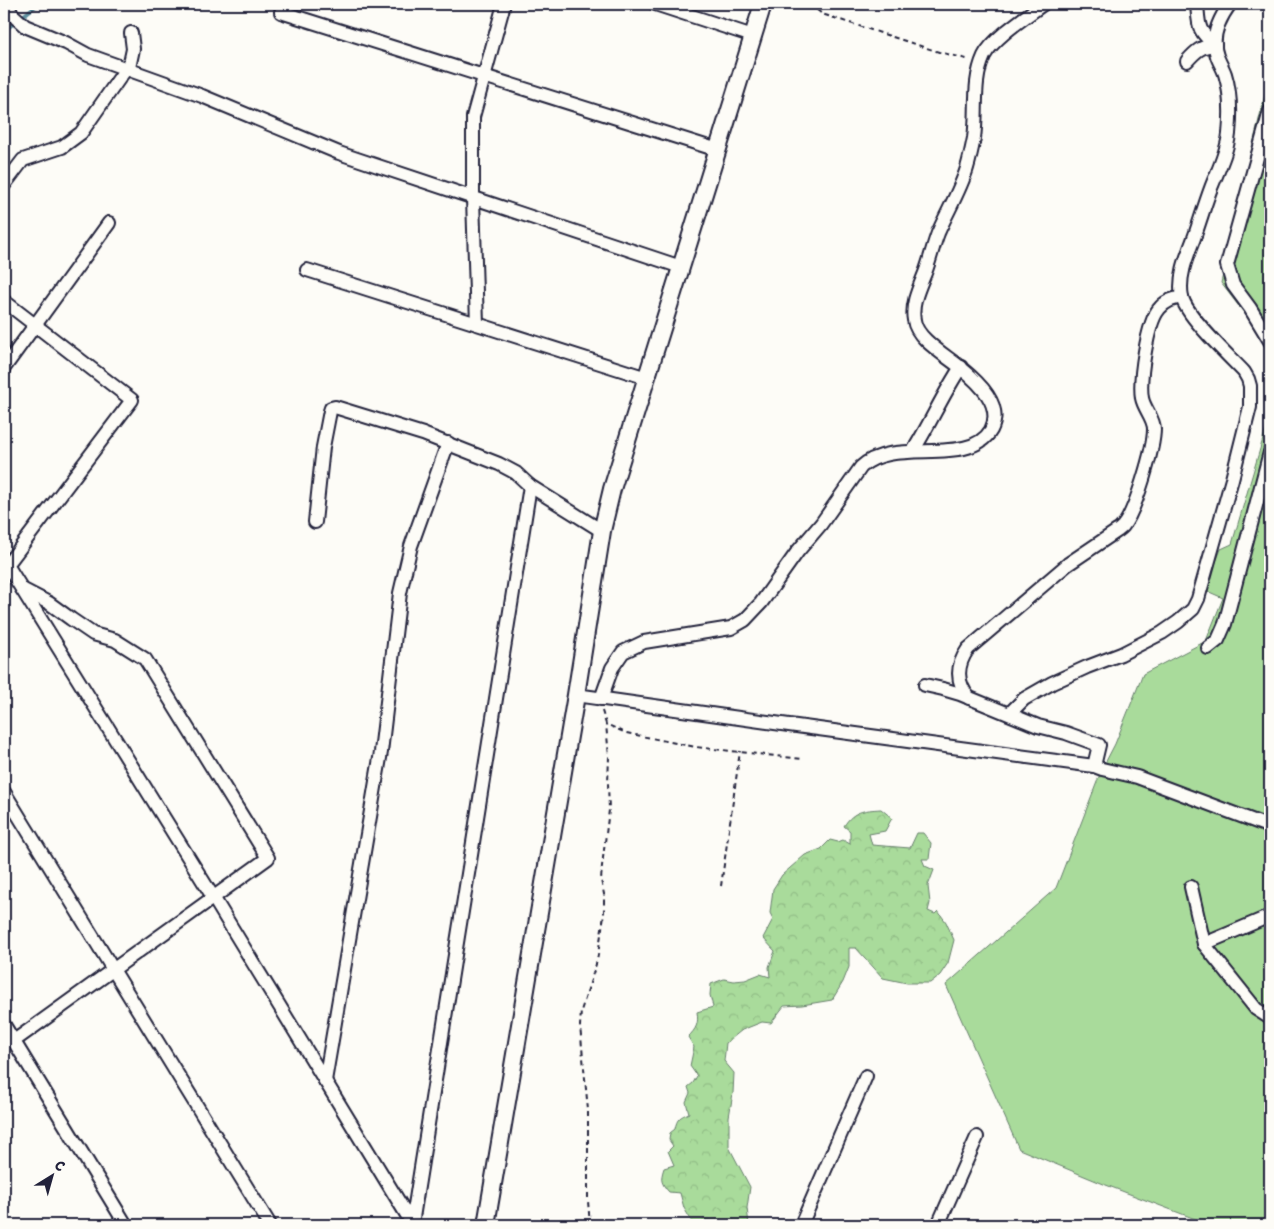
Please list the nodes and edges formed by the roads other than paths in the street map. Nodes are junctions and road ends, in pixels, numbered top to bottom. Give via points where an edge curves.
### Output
1 (5, 4) edge
2 (504, 4) edge
3 (655, 4) edge
4 (763, 4) edge
5 (1044, 4) edge
6 (1197, 4) edge
7 (1230, 4) edge
8 (281, 12) dead end
9 (132, 33) dead end
10 (753, 36) junction
11 (1215, 45) junction
12 (1187, 61) dead end
13 (126, 69) junction
14 (484, 76) junction
15 (1270, 111) edge
16 (718, 150) junction
17 (4, 185) edge
18 (473, 198) junction
19 (109, 223) dead end
20 (681, 267) junction
21 (307, 270) dead end
22 (1182, 297) junction
23 (4, 301) edge
24 (477, 324) junction
25 (35, 325) junction
26 (1270, 341) edge
27 (4, 368) edge
28 (961, 368) junction
29 (647, 378) junction
30 (448, 443) junction
31 (913, 451) junction
32 (1270, 452) edge
33 (530, 486) junction
34 (315, 522) dead end
35 (602, 531) junction
36 (5, 564) edge
37 (22, 588) junction
38 (1208, 648) dead end
39 (925, 685) dead end
40 (576, 695) junction
41 (969, 698) junction
42 (601, 699) junction
43 (1010, 714) junction
44 (1094, 766) junction
45 (4, 792) edge
46 (1270, 827) edge
47 (1191, 887) dead end
48 (213, 897) junction
49 (1270, 916) edge
50 (1204, 944) junction
51 (113, 969) junction
52 (1270, 1018) edge
53 (4, 1025) edge
54 (14, 1041) junction
55 (866, 1076) dead end
56 (325, 1080) junction
57 (977, 1137) dead end
58 (126, 1225) edge
59 (270, 1225) edge
60 (412, 1225) edge
61 (486, 1225) edge
62 (801, 1225) edge
63 (938, 1225) edge

1 - 13 street via 25,26
2 - 14 street
3 - 10 street
4 - 10 main road
5 - 28 street via 994,43 984,56 978,77 974,138 967,169 937,236 913,309 916,330
6 - 11 street via 1200,30
7 - 11 street via 1217,25
8 - 14 street
9 - 13 street via 133,49
10 - 16 main road
11 - 12 street via 1202,47
11 - 22 street via 1230,102 1229,133 1186,261
13 - 17 street via 82,133 62,147 23,160
13 - 18 street via 202,96 339,153
14 - 16 street
14 - 18 street via 473,117
15 - 26 street via 1227,265 1233,285
16 - 20 main road
18 - 20 street
18 - 24 street
19 - 25 street
20 - 29 main road
21 - 24 street
22 - 41 street via 1169,300 1158,310 1148,334 1141,392 1145,410 1154,426 1153,442 1127,520 1117,532 1068,564 968,650 958,676
22 - 43 street via 1190,314 1244,372 1251,394 1239,455 1198,599 1193,609 1162,633 1052,683 1024,699
23 - 25 street
24 - 29 street
25 - 27 street
25 - 36 street via 132,400
28 - 31 street
28 - 31 street via 986,392 993,404 995,417 992,428 985,438 961,449
29 - 35 main road
30 - 33 street via 499,464
30 - 34 street via 331,408 323,447
30 - 56 street via 411,546 400,593 381,752
31 - 42 street via 883,456 861,467 821,524 745,620 731,628 644,642 623,652 612,668
32 - 38 street via 1225,624 1218,640
33 - 35 street
33 - 60 street
35 - 40 main road
36 - 37 street
37 - 48 street
37 - 48 street via 93,634 115,640 145,659 268,858
39 - 41 street
40 - 42 street
40 - 61 main road
41 - 43 street
42 - 44 street
43 - 44 street via 1099,745
44 - 46 street via 1137,777
45 - 51 street
47 - 50 street
48 - 51 street
48 - 56 street
49 - 50 street
50 - 52 street via 1256,1009
51 - 54 street
51 - 59 street
53 - 54 street
54 - 58 street
55 - 62 street
56 - 60 street
57 - 63 street

